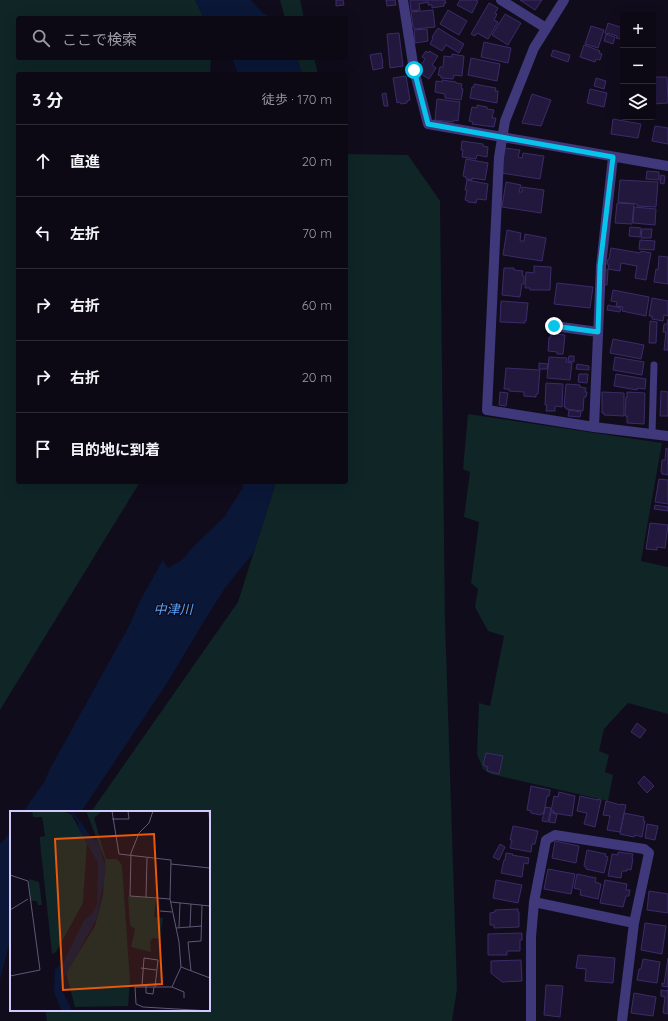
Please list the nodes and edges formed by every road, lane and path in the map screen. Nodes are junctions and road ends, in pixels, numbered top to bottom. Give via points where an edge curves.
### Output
1 (403, 0) edge
2 (501, 0) edge
3 (564, 0) edge
4 (546, 28) junction
5 (502, 137) junction
6 (613, 157) junction
7 (668, 166) edge
8 (554, 326) dead end
9 (598, 332) junction
10 (654, 365) dead end
11 (594, 427) junction
12 (652, 434) junction
13 (668, 436) edge
14 (534, 902) junction
15 (634, 923) junction
16 (531, 1021) edge
17 (622, 1021) edge

1 - 5 street via 414,70 428,124
2 - 4 street
3 - 4 street
4 - 5 street via 534,48 505,121
5 - 6 street
5 - 11 street via 487,410
6 - 7 street
6 - 9 street via 600,266
8 - 9 street
9 - 11 street
10 - 12 lane
11 - 12 street
12 - 13 street
14 - 15 street
14 - 15 street via 546,840 555,835 644,849 649,853
14 - 16 street via 531,937
15 - 17 street

